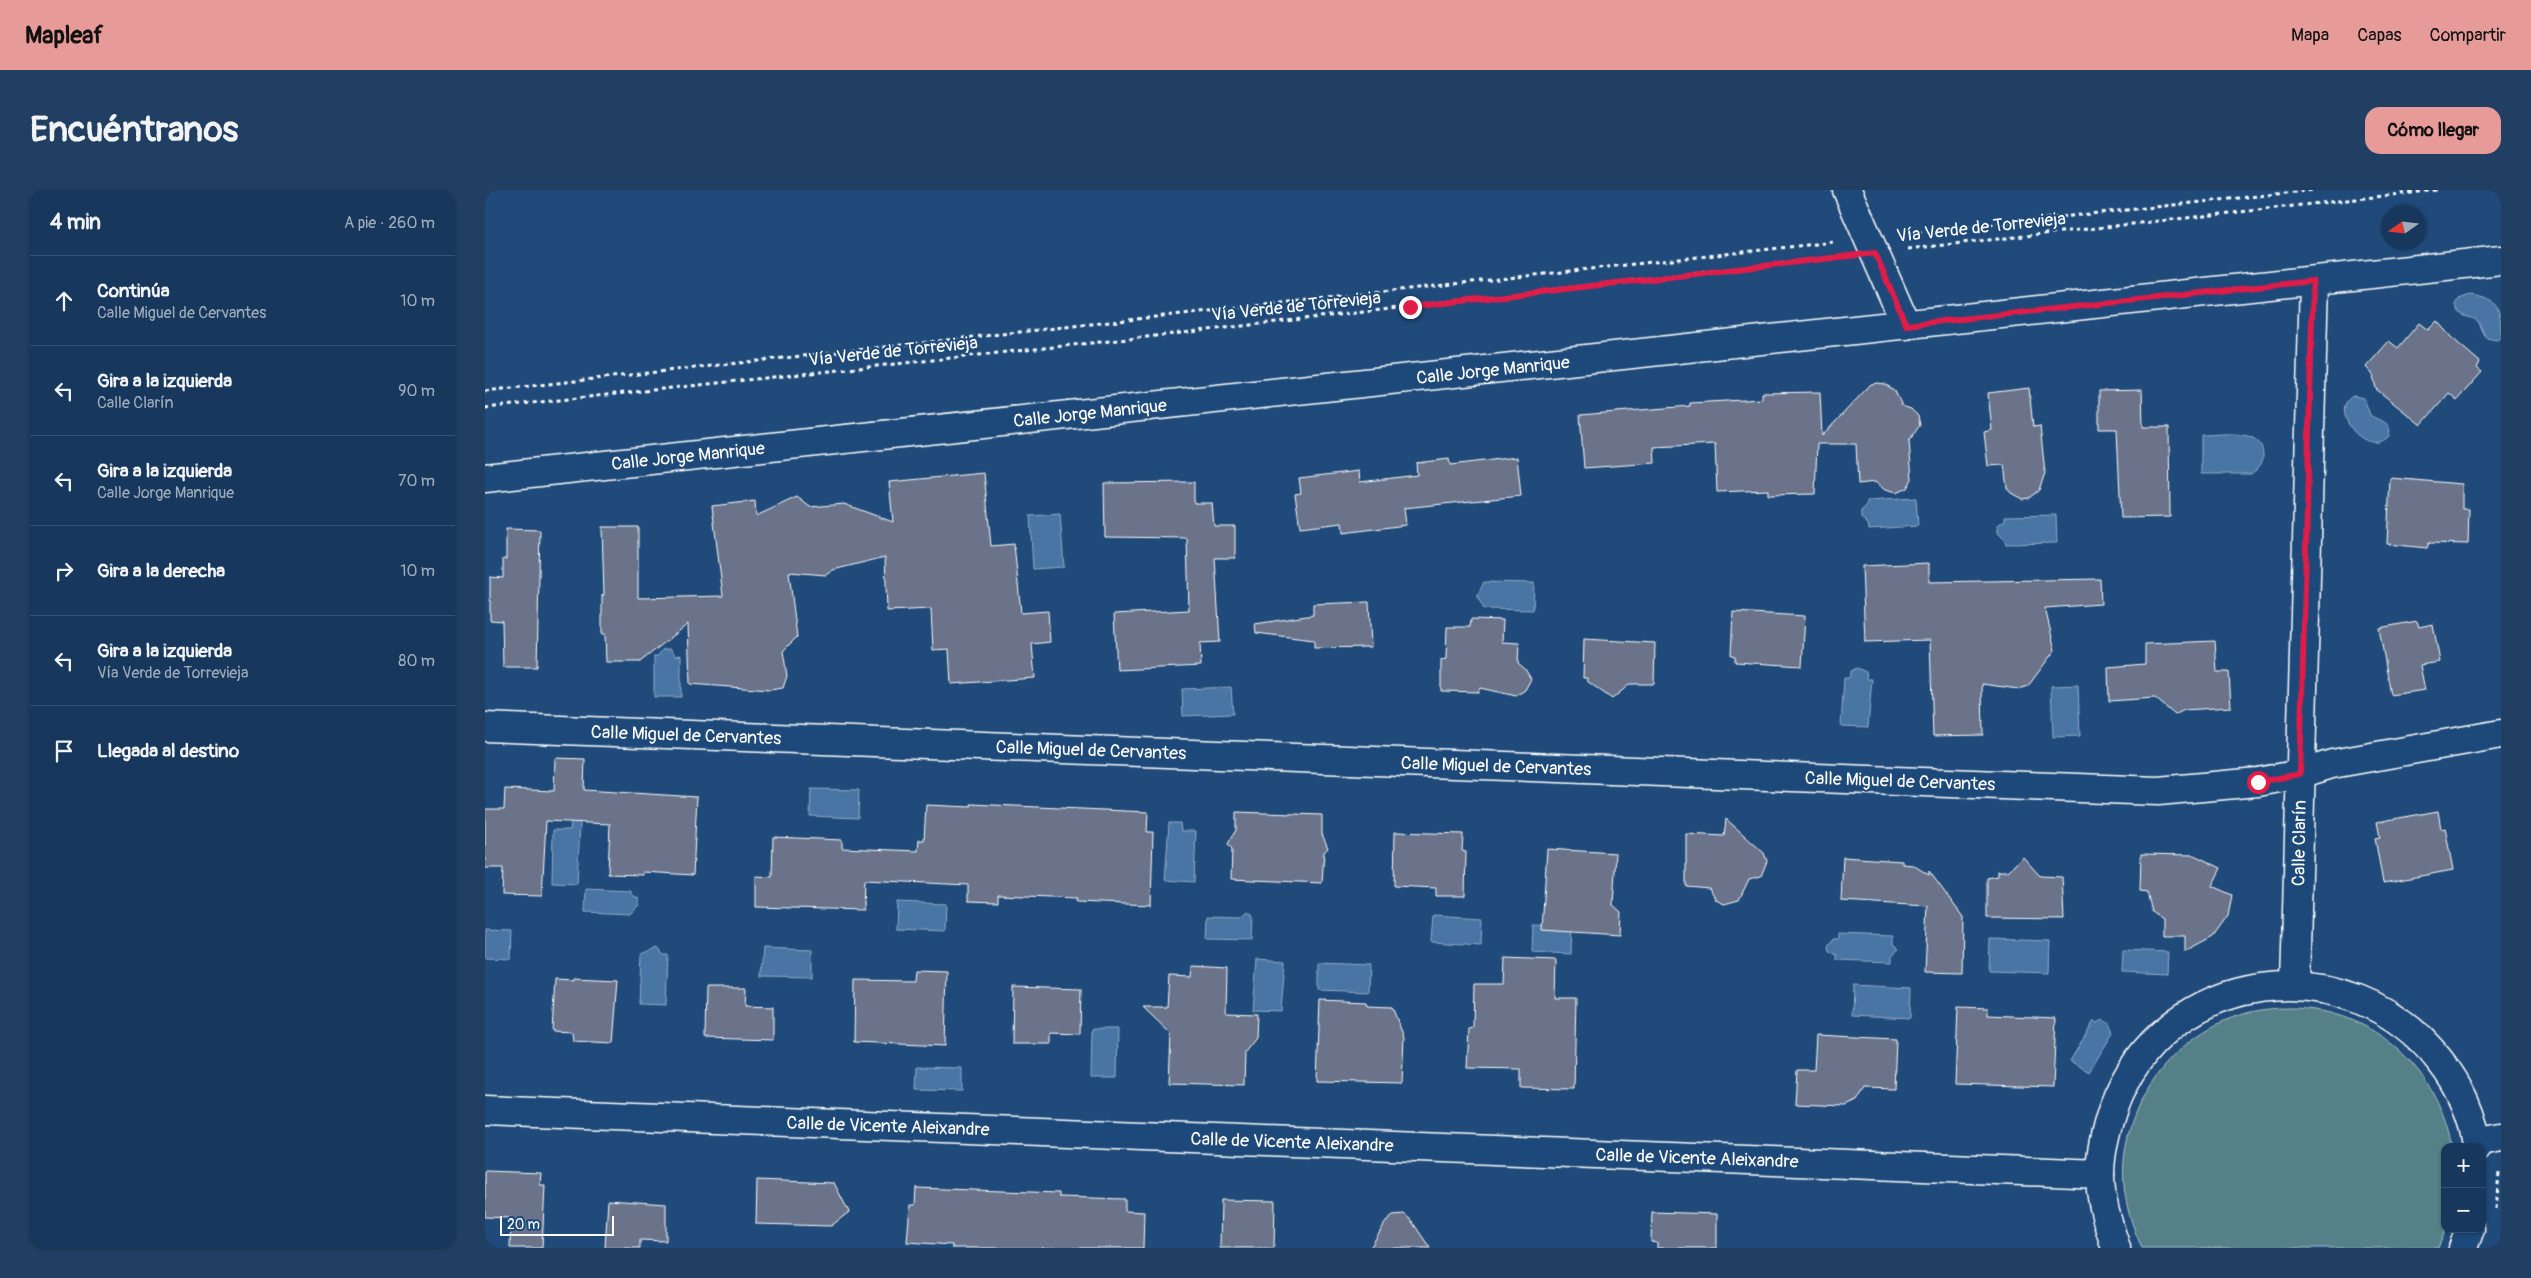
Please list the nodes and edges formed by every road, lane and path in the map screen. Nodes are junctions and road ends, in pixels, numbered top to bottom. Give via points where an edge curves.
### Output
1 (1847, 190) edge
2 (2314, 190) edge
3 (2437, 190) edge
4 (1871, 245) junction
5 (2501, 260) edge
6 (2313, 281) junction
7 (1906, 325) junction
8 (485, 391) edge
9 (485, 408) edge
10 (485, 478) edge
11 (485, 727) edge
12 (2501, 734) edge
13 (2300, 774) junction
14 (2295, 985) junction
15 (485, 1110) edge
16 (2485, 1142) edge
17 (2100, 1174) junction
18 (2469, 1233) edge
19 (2116, 1248) edge
20 (2463, 1248) edge

1 - 4 street
2 - 4 path
3 - 4 path, Vía Verde de Torrevieja
4 - 7 street
4 - 8 path
4 - 9 path, Vía Verde de Torrevieja via 1206,330
5 - 6 street, Calle Jorge Manrique
6 - 7 street, Calle Jorge Manrique
6 - 13 street, Calle Clarín
7 - 10 street, Calle Jorge Manrique
11 - 13 street, Calle Miguel de Cervantes via 2158,791 2258,782
12 - 13 street, Calle Miguel de Cervantes via 2332,764
13 - 14 street, Calle Clarín
14 - 16 street via 2326,988 2363,999 2397,1018 2426,1043 2450,1074
14 - 17 street via 2246,989 2207,1003 2172,1026 2142,1055 2120,1090 2105,1129
15 - 17 street, Calle de Vicente Aleixandre
17 - 19 street via 2104,1212
18 - 20 street

